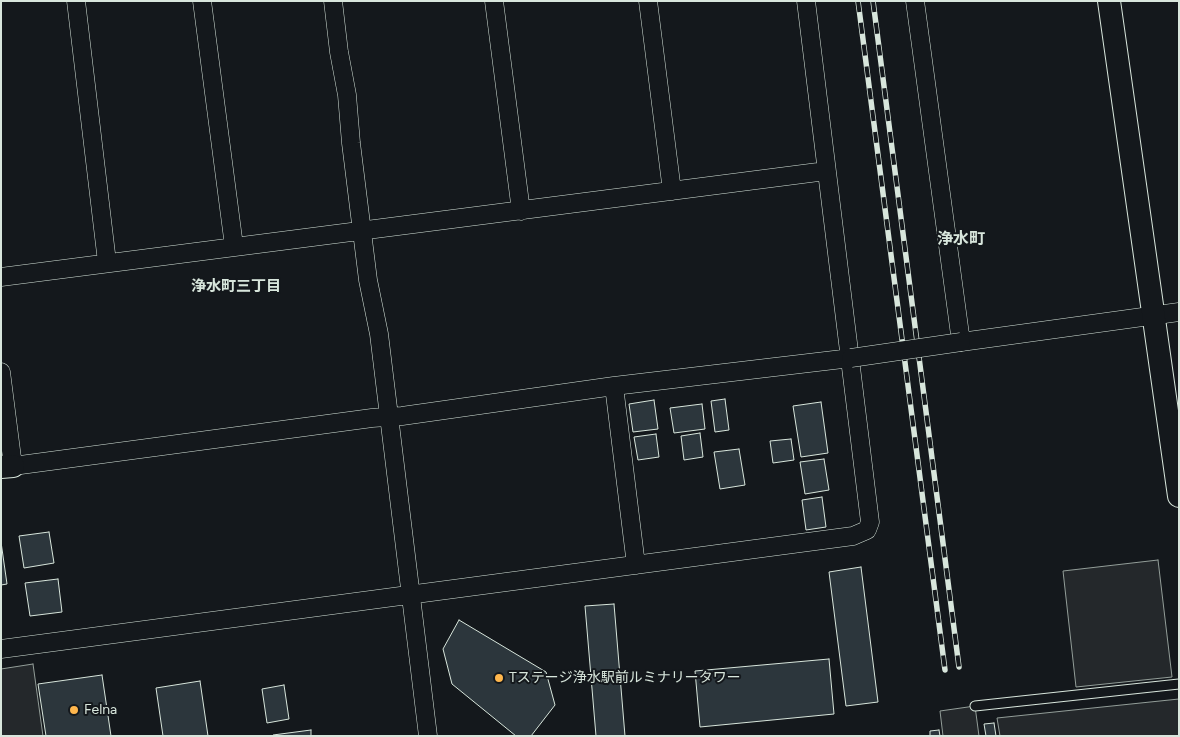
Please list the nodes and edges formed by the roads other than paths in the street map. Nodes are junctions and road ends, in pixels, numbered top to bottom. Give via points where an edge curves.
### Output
1 (76, 1) edge
2 (202, 1) edge
3 (333, 1) edge
4 (494, 1) edge
5 (648, 1) edge
6 (806, 1) edge
7 (915, 1) edge
8 (1109, 1) edge
9 (826, 171) junction
10 (672, 191) junction
11 (521, 211) junction
12 (362, 230) junction
13 (234, 246) junction
14 (107, 262) junction
15 (1, 277) edge
16 (1179, 312) edge
17 (1154, 315) junction
18 (961, 342) junction
19 (851, 358) junction
20 (1, 372) edge
21 (614, 386) junction
22 (389, 417) junction
23 (7, 467) edge
24 (1179, 496) edge
25 (636, 565) junction
26 (410, 595) junction
27 (1, 649) edge
28 (1179, 684) edge
29 (975, 706) dead end
30 (428, 736) edge

1 - 14 street
2 - 13 street
3 - 12 street
4 - 11 street
5 - 10 street
6 - 9 street
7 - 18 street
8 - 17 street
9 - 10 street
9 - 19 street
10 - 11 street
11 - 12 street
12 - 13 street
12 - 22 street
13 - 14 street
14 - 15 street
16 - 17 street
17 - 18 street
17 - 24 street
18 - 19 street, bridge
19 - 21 street
19 - 25 street via 870,522 867,530 853,536
20 - 23 street
21 - 22 street
21 - 25 street
22 - 23 street
22 - 26 street
25 - 26 street
26 - 27 street
26 - 30 street
28 - 29 lane

